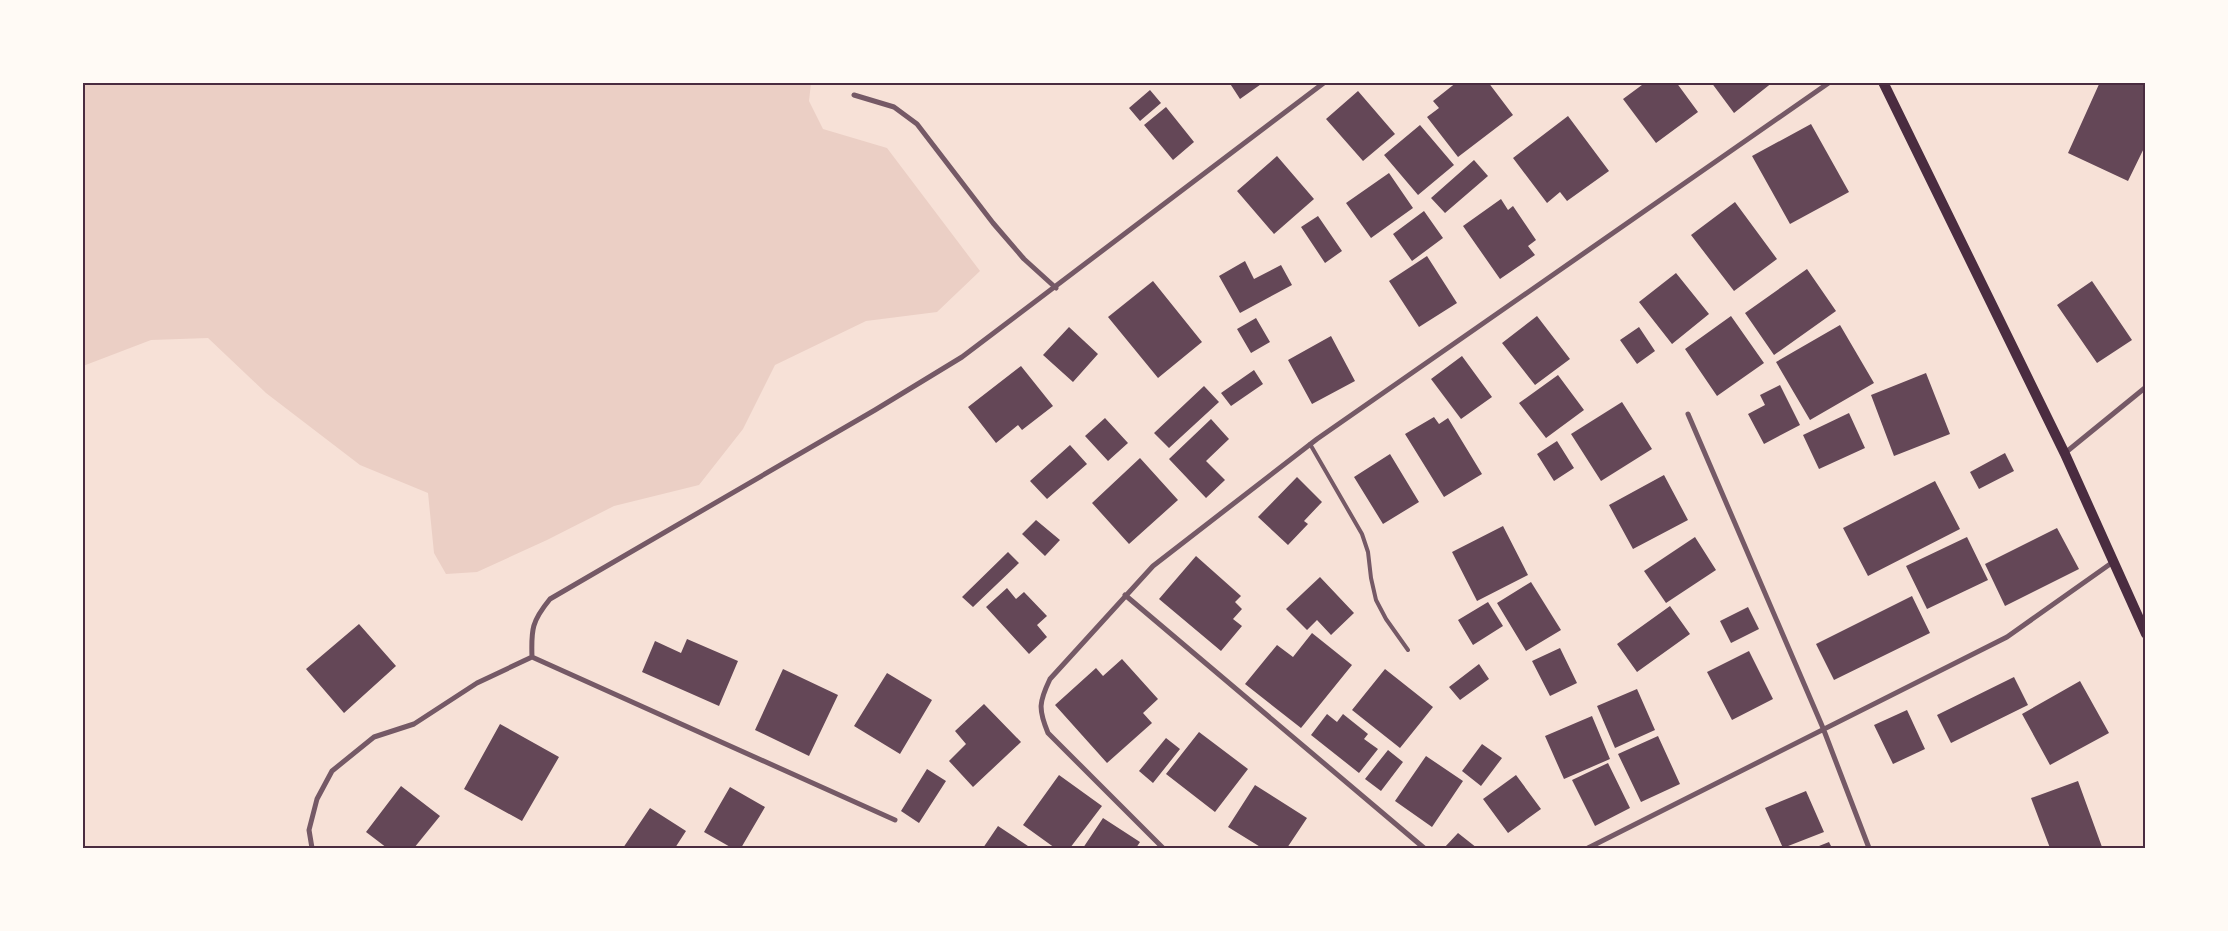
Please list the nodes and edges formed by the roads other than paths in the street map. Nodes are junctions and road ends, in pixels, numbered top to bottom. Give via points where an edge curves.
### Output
1 (1325, 82) edge
2 (1830, 82) edge
3 (1884, 82) edge
4 (854, 95) dead end
5 (1056, 288) junction
6 (2146, 387) edge
7 (1688, 414) dead end
8 (1310, 444) junction
9 (2065, 454) junction
10 (2114, 561) junction
11 (1125, 595) junction
12 (2146, 634) edge
13 (1408, 650) dead end
14 (532, 657) junction
15 (1823, 728) junction
16 (895, 820) dead end
17 (312, 848) edge
18 (1163, 848) edge
19 (1424, 848) edge
20 (1588, 848) edge
21 (1869, 848) edge

1 - 5 street
2 - 8 street
3 - 9 main road
4 - 5 street via 894,107 916,124 992,223
5 - 14 street via 962,357 891,401 550,599 536,616 531,630
6 - 9 street
7 - 15 street
8 - 11 street via 1153,566
8 - 13 lane via 1362,534 1376,600
9 - 10 main road
10 - 12 main road
10 - 15 street via 2007,637
11 - 18 street via 1050,679 1039,713 1048,733
11 - 19 street
14 - 16 street
14 - 17 street via 477,683 414,724 374,737 332,770 317,799 309,830
15 - 20 street
15 - 21 street

